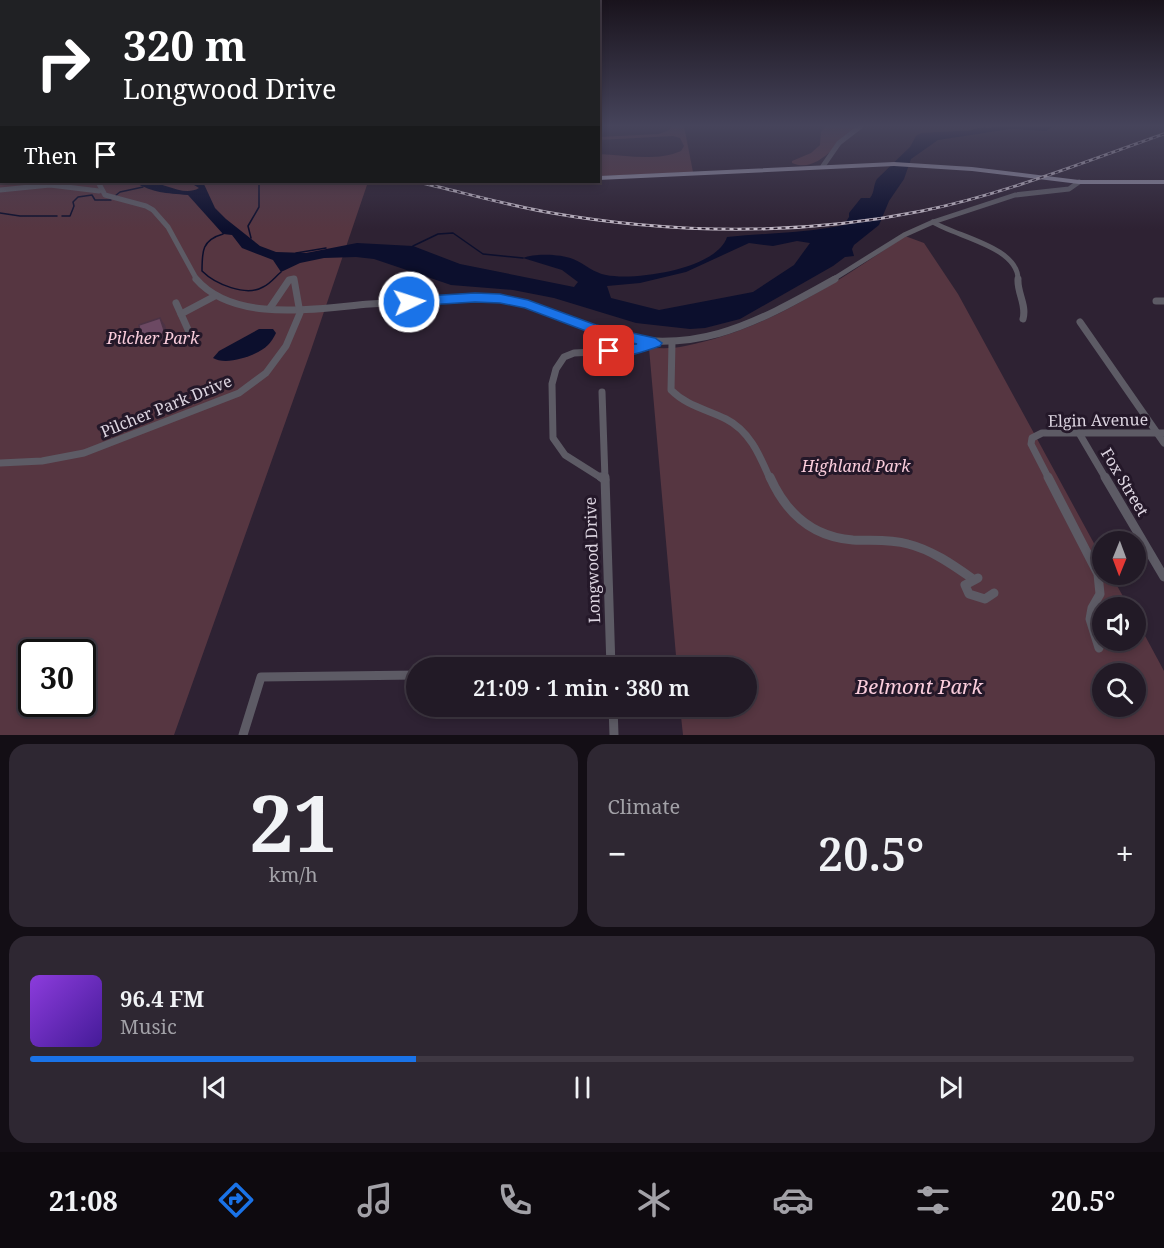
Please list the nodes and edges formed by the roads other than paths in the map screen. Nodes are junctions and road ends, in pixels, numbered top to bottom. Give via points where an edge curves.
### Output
1 (826, 160) edge
2 (823, 166) junction
3 (600, 178) edge
4 (1078, 182) junction
5 (1164, 182) edge
6 (98, 183) edge
7 (0, 190) edge
8 (99, 191) junction
9 (933, 222) junction
10 (215, 296) junction
11 (1156, 301) dead end
12 (1164, 301) edge
13 (176, 303) dead end
14 (270, 308) junction
15 (299, 309) junction
16 (181, 315) junction
17 (1023, 319) dead end
18 (1080, 322) dead end
19 (190, 334) dead end
20 (655, 343) junction
21 (672, 343) junction
22 (602, 392) dead end
23 (1160, 433) edge
24 (1079, 434) junction
25 (1164, 443) edge
26 (0, 463) edge
27 (605, 480) junction
28 (1164, 577) edge
29 (994, 593) dead end
30 (1100, 597) edge
31 (1092, 610) edge
32 (1092, 632) edge
33 (611, 657) edge
34 (406, 675) edge
35 (613, 717) edge
36 (243, 735) edge
37 (614, 735) edge

1 - 2 street
2 - 3 main road
2 - 4 main road via 912,165
4 - 5 main road
4 - 9 street via 1069,189 1015,195
6 - 8 street
7 - 8 street via 50,185
8 - 10 street via 106,197 152,208 164,220 200,284
9 - 17 street via 949,233 993,249 1013,264 1026,307
9 - 21 street via 904,235 766,317
10 - 14 street
10 - 16 street
11 - 12 street
13 - 16 street
14 - 15 street
14 - 15 street via 292,278
15 - 20 street via 475,297 500,299 528,304 594,330
15 - 26 street, Pilcher Park Drive via 286,346 277,359 266,373 239,393 84,453 27,464
16 - 19 street
18 - 23 street
20 - 21 street
20 - 27 street, Longwood Drive via 633,350 574,353 564,357 556,369 552,384 554,438 565,455
21 - 29 street via 671,390 678,398 740,428 758,454 781,503 807,525 824,535 845,540 903,542 976,578 965,585 970,596 985,599
22 - 27 street
23 - 24 street, Elgin Avenue
23 - 25 street
24 - 28 street, Fox Street
24 - 30 street, Elgin Avenue via 1042,434 1032,438 1032,444 1098,574
27 - 33 street, Longwood Drive
31 - 32 street, Elgin Avenue
34 - 36 street via 261,677
35 - 37 street

